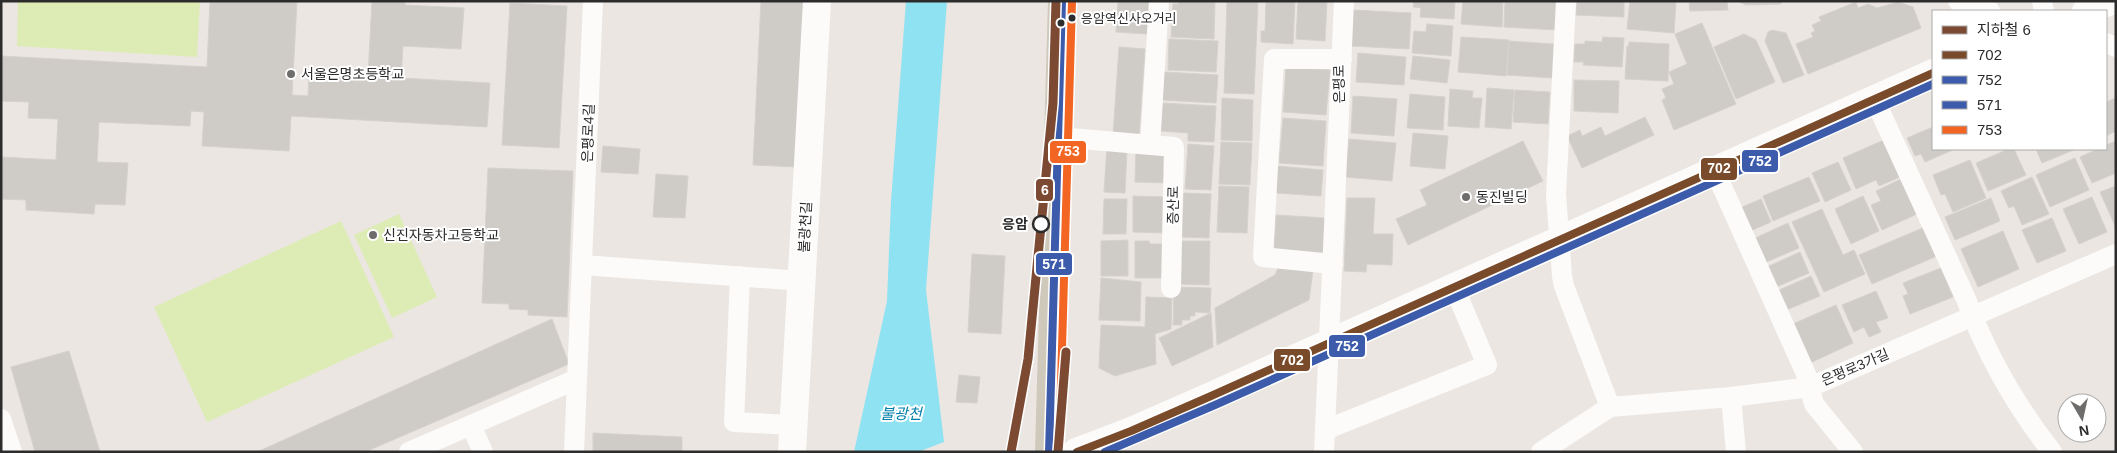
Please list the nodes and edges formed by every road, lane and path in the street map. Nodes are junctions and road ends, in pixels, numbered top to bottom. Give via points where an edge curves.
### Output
1 (593, 1) edge
2 (817, 1) edge
3 (1062, 1) edge
4 (1159, 1) edge
5 (1344, 1) edge
6 (1566, 1) edge
7 (1958, 1) edge
8 (2111, 1) edge
9 (1987, 10) edge
10 (2088, 10) edge
11 (1342, 59) junction
12 (1932, 73) edge
13 (1874, 98) junction
14 (1058, 137) junction
15 (1150, 145) junction
16 (1715, 171) junction
17 (1558, 239) junction
18 (2116, 254) edge
19 (1333, 264) junction
20 (582, 265) junction
21 (740, 276) junction
22 (802, 281) junction
23 (1454, 287) junction
24 (1171, 288) dead end
25 (1973, 316) junction
26 (1329, 342) junction
27 (577, 379) junction
28 (1810, 387) junction
29 (1731, 397) junction
30 (1610, 407) junction
31 (1, 419) edge
32 (471, 425) junction
33 (792, 425) junction
34 (1325, 430) junction
35 (12, 452) edge
36 (409, 452) edge
37 (483, 452) edge
38 (574, 452) edge
39 (792, 452) edge
40 (1049, 452) edge
41 (1076, 452) edge
42 (1324, 452) edge
43 (1541, 452) edge
44 (1736, 452) edge
45 (1853, 452) edge
46 (2052, 452) edge

1 - 20 street, 은평로4길
2 - 22 main road, 불광천길
3 - 14 main road
4 - 15 street
5 - 11 street
6 - 17 street via 1556,194
7 - 9 street
8 - 10 main road
11 - 19 street, 은평로
11 - 19 street, 은평로 via 1274,59 1264,257
12 - 13 main road
13 - 16 main road
13 - 25 street
14 - 15 street, 증산로
14 - 40 main road
15 - 24 street, 증산로 via 1174,147
16 - 17 main road
16 - 28 street
17 - 23 main road
17 - 30 street via 1564,286
18 - 25 street, 은평로3가길
19 - 26 street, 은평로
20 - 21 street
20 - 27 street, 은평로4길
21 - 22 street
21 - 33 street via 734,422
22 - 33 main road, 불광천길
23 - 26 main road
23 - 34 street via 1487,365
25 - 28 street, 은평로3가길
25 - 46 street via 1979,333 2033,427
26 - 34 street, 은평로
26 - 41 main road via 1131,431
27 - 32 street
27 - 38 street, 은평로4길
28 - 29 street, 은평로3가길
28 - 45 street via 1814,404
29 - 30 street, 은평로3가길
29 - 44 street
30 - 43 street, 은평로3가길
31 - 35 street
32 - 36 street
32 - 37 street
33 - 39 main road, 불광천길
34 - 42 street, 은평로

